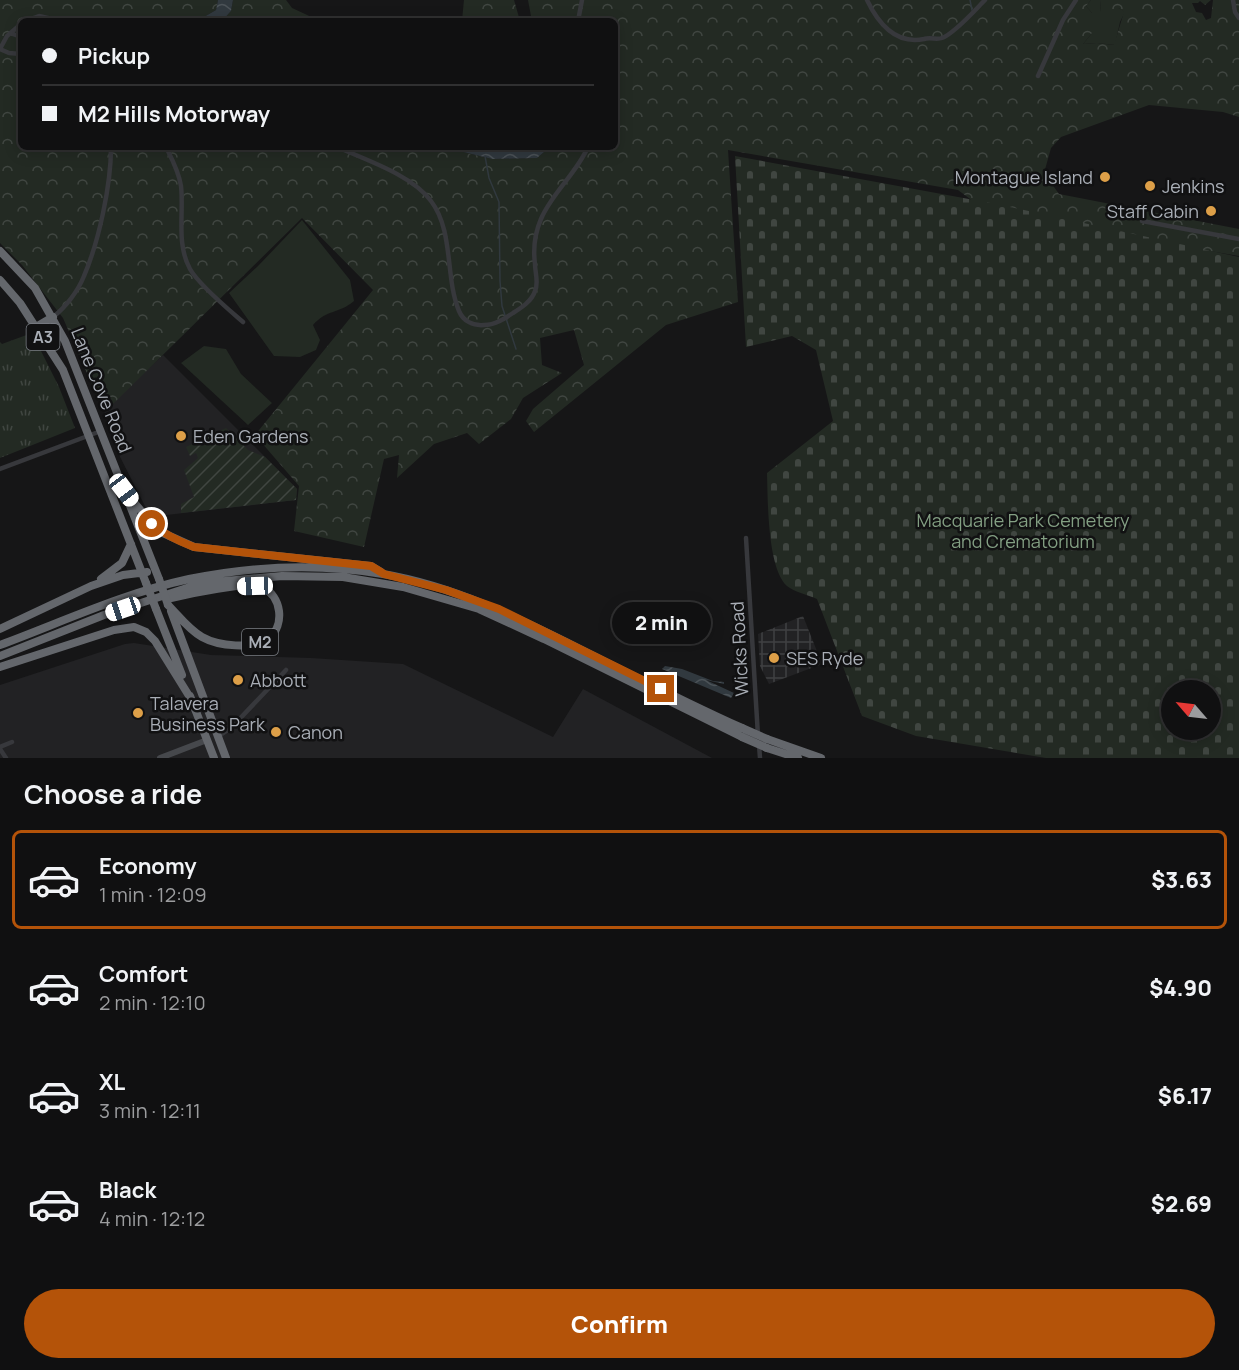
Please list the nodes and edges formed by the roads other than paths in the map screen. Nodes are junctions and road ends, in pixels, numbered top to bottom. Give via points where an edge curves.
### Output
1 (582, 0) edge
2 (867, 0) edge
3 (985, 0) edge
4 (1076, 0) edge
5 (1233, 0) edge
6 (579, 18) edge
7 (1239, 18) edge
8 (18, 26) edge
9 (10, 33) junction
10 (18, 36) edge
11 (18, 54) edge
12 (1038, 76) dead end
13 (111, 150) edge
14 (168, 150) edge
15 (343, 150) edge
16 (586, 150) edge
17 (1142, 221) dead end
18 (1239, 239) edge
19 (0, 250) edge
20 (0, 280) edge
21 (53, 317) junction
22 (243, 322) dead end
23 (36, 327) junction
24 (100, 431) junction
25 (89, 435) junction
26 (0, 469) edge
27 (124, 490) junction
28 (746, 538) dead end
29 (131, 543) junction
30 (142, 573) junction
31 (384, 574) junction
32 (157, 575) junction
33 (91, 586) junction
34 (152, 599) junction
35 (168, 605) junction
36 (0, 629) edge
37 (0, 645) edge
38 (0, 656) edge
39 (0, 667) edge
40 (286, 670) dead end
41 (191, 699) junction
42 (742, 732) junction
43 (219, 736) junction
44 (207, 740) junction
45 (12, 742) dead end
46 (767, 743) junction
47 (0, 748) edge
48 (6, 758) edge
49 (160, 758) edge
50 (214, 758) edge
51 (226, 758) edge
52 (760, 758) edge
53 (798, 758) edge
54 (821, 758) edge

1 - 6 street
2 - 3 street via 877,20 896,35 916,42 924,38 941,39
4 - 12 street
5 - 7 street
8 - 9 street
9 - 10 street
9 - 11 street via 0,49
13 - 21 street via 108,186 84,278 65,307
14 - 22 street via 181,184 183,252 190,269
15 - 16 street via 414,184 429,198 439,215 459,313 474,325 492,325 527,302 536,291 534,248 538,225
17 - 18 street
19 - 21 highway, Lane Cove Road / A3 via 35,288
20 - 23 highway, Lane Cove Road / A3
21 - 23 highway
21 - 24 highway, Lane Cove Road / A3
23 - 25 highway, Lane Cove Road / A3 via 63,370
24 - 25 street
24 - 27 highway, Lane Cove Road / A3
25 - 26 street
25 - 29 highway, Lane Cove Road / A3
27 - 31 highway, M2 via 163,533 194,547 371,566
27 - 32 highway, Lane Cove Road / A3
28 - 52 street, Wicks Road
29 - 30 highway, Lane Cove Road / A3
29 - 33 highway via 122,563
30 - 32 highway
30 - 33 highway
30 - 41 highway, Lane Cove Road / A3, bridge
31 - 37 highway, M2 via 310,567 263,568 208,576 132,595
31 - 42 highway, M2 via 499,609
32 - 35 highway, Lane Cove Road / A3, bridge
33 - 36 highway
34 - 35 highway, M2 via 262,587 279,606 279,618 275,630 255,644 219,643 192,631
34 - 38 highway, M2
34 - 42 highway, M2 via 214,582 282,576 343,577 402,587 503,620
35 - 43 highway, Lane Cove Road / A3
39 - 41 highway via 134,627 155,641
40 - 43 street
41 - 44 highway, Lane Cove Road / A3
42 - 46 highway, M2, bridge
43 - 44 highway
43 - 51 highway, Lane Cove Road / A3
44 - 49 main road
44 - 50 highway, Lane Cove Road / A3
45 - 47 street
46 - 53 highway, M2
46 - 54 highway, M2
47 - 48 street

